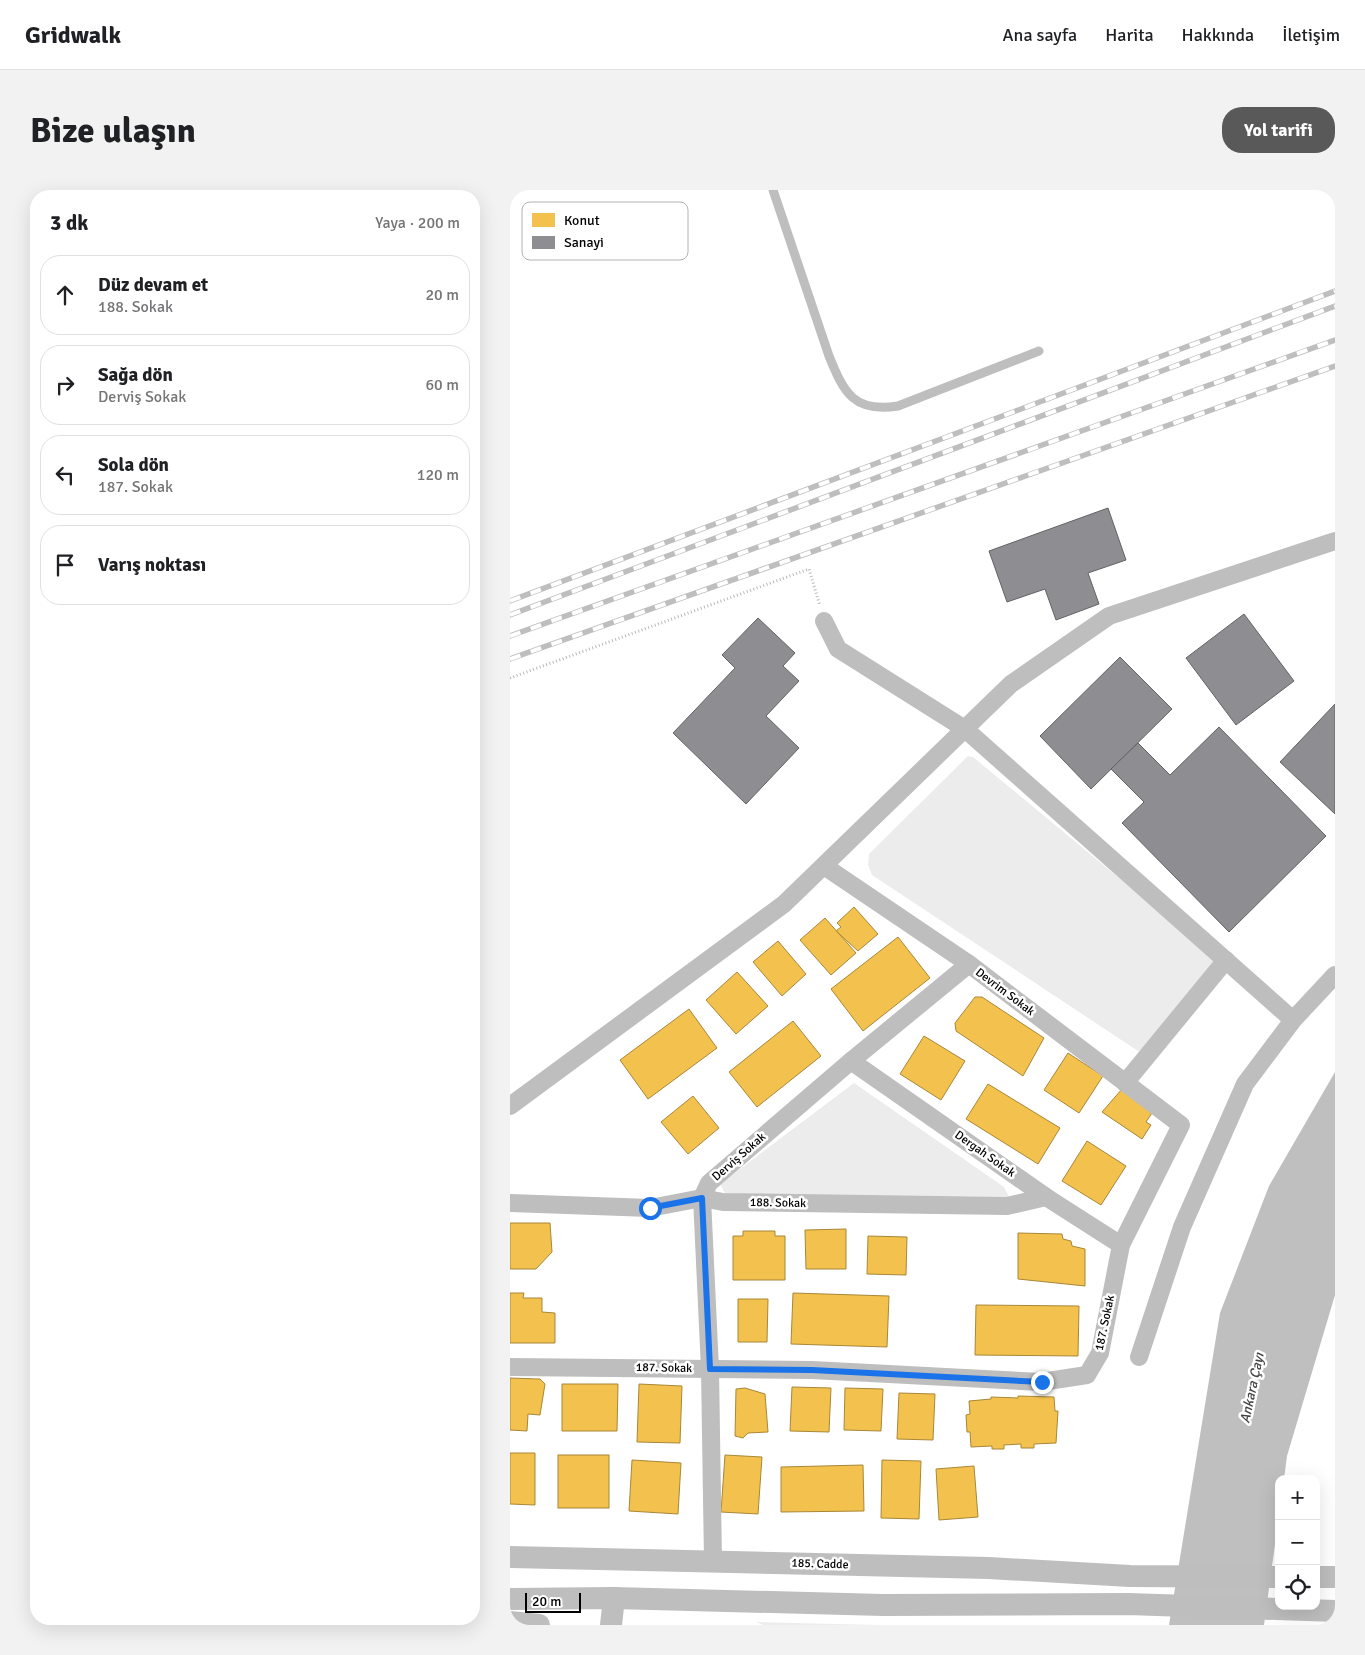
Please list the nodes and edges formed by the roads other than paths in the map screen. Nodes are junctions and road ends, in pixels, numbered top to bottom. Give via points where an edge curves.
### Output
1 (773, 190) edge
2 (1039, 351) dead end
3 (1335, 541) edge
4 (824, 621) road end
5 (965, 729) junction
6 (824, 866) junction
7 (1226, 960) junction
8 (969, 964) junction
9 (1335, 975) edge
10 (1293, 1020) junction
11 (851, 1061) junction
12 (1125, 1083) junction
13 (510, 1106) edge
14 (1181, 1126) joint
15 (1046, 1197) junction
16 (702, 1198) junction
17 (510, 1203) edge
18 (1121, 1245) junction
19 (1139, 1358) dead end
20 (510, 1367) edge
21 (710, 1369) junction
22 (510, 1557) edge
23 (713, 1561) junction
24 (1275, 1577) edge
25 (1320, 1577) edge
26 (1335, 1578) edge
27 (614, 1598) junction
28 (510, 1599) edge
29 (1335, 1611) edge
30 (510, 1622) edge
31 (539, 1625) edge
32 (610, 1625) edge

1 - 2 lane via 838,378 862,405 898,406
3 - 5 street via 1109,616 1011,684
4 - 5 street via 838,649
5 - 6 street
5 - 7 street
6 - 8 street, Devrim Sokak
6 - 13 street via 784,904
7 - 10 street
7 - 12 street
8 - 11 street, Derviş Sokak
8 - 12 street, Devrim Sokak
9 - 10 street
10 - 19 street via 1245,1084 1182,1227
11 - 15 street, Dergah Sokak
11 - 16 street, Derviş Sokak via 709,1183
12 - 14 street, Devrim Sokak
14 - 18 street, 187. Sokak
15 - 16 street, 188. Sokak via 1006,1206 723,1202
15 - 18 street, Dergah Sokak
16 - 17 street, 188. Sokak via 650,1208
16 - 21 street
18 - 21 street, 187. Sokak via 1100,1353 1087,1376 1042,1382 812,1370
20 - 21 street, 187. Sokak
21 - 23 street
22 - 23 street, 185. Cadde
23 - 24 street, 185. Cadde via 989,1568 1130,1576
25 - 26 street
27 - 28 street
27 - 29 street via 883,1605 1128,1604
27 - 32 street
30 - 31 street

